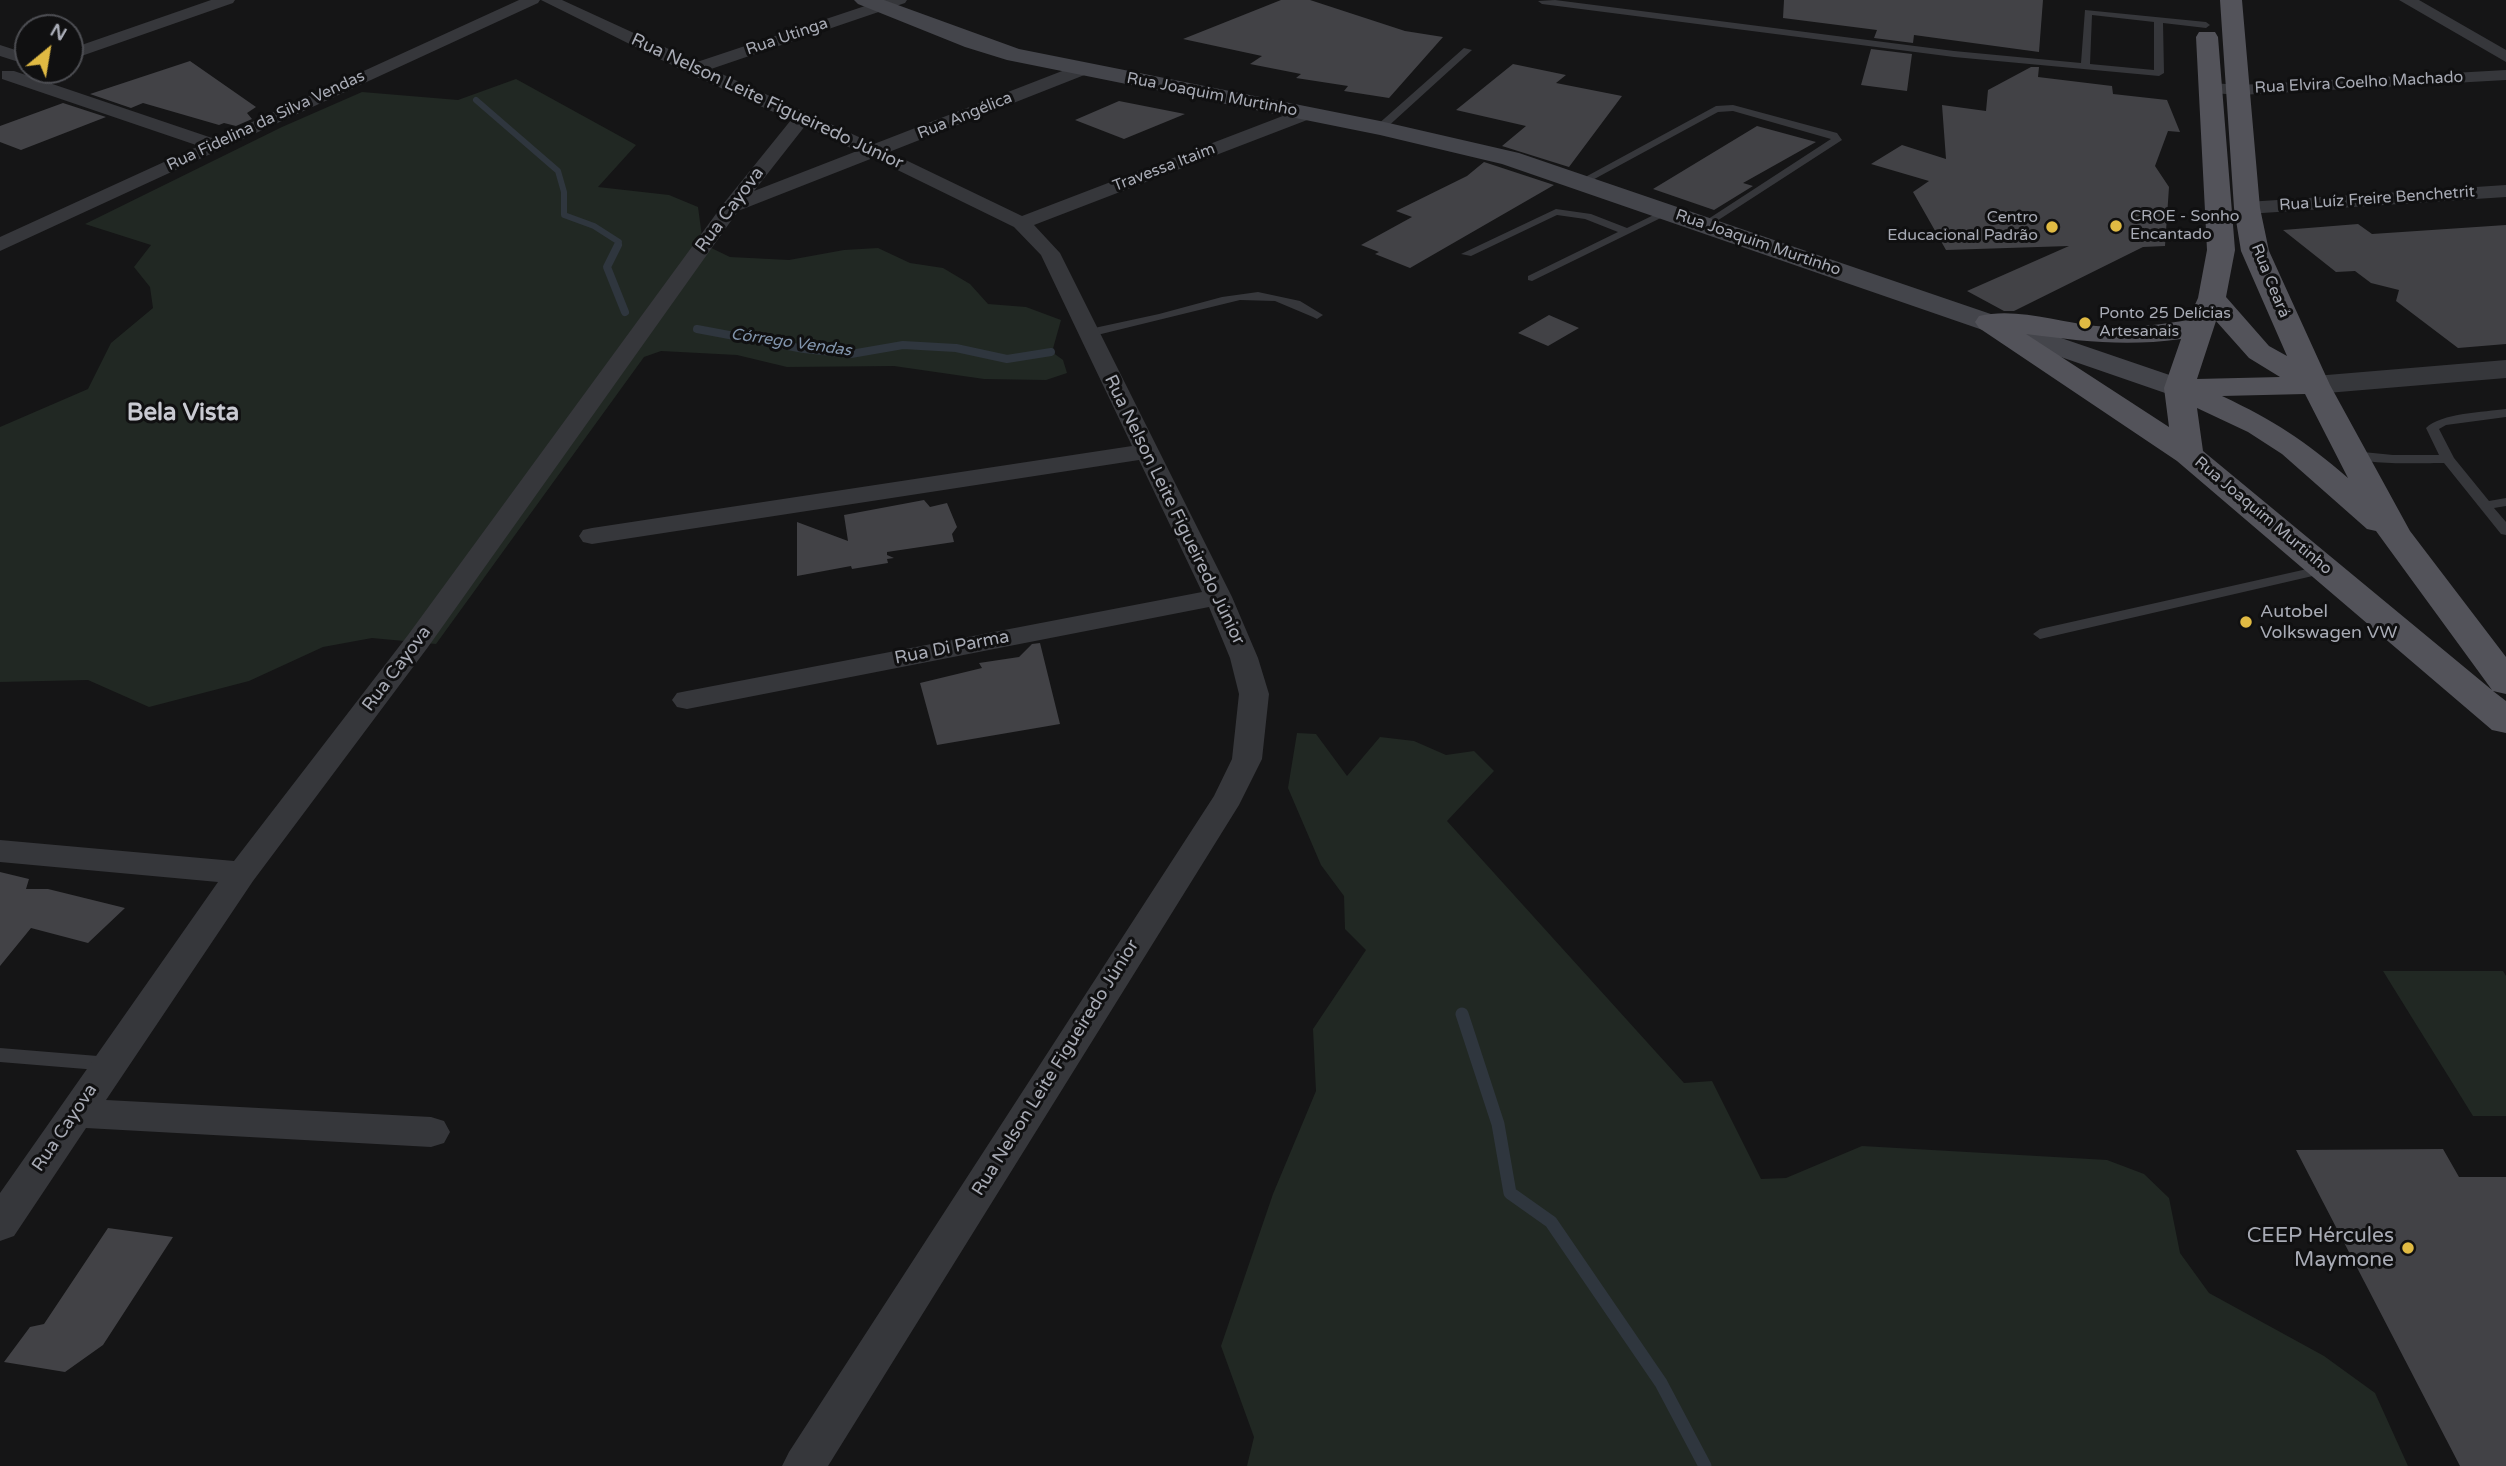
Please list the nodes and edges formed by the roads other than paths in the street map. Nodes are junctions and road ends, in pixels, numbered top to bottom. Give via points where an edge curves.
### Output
1 (227, 0) edge
2 (532, 0) edge
3 (550, 0) edge
4 (2231, 0) edge
5 (2407, 0) edge
6 (1542, 1) edge
7 (881, 2) edge
8 (2206, 13) edge
9 (2158, 20) junction
10 (84, 50) edge
11 (1467, 50) dead end
12 (2506, 57) edge
13 (2085, 66) junction
14 (694, 69) junction
15 (1081, 70) junction
16 (2506, 75) edge
17 (4, 77) edge
18 (2212, 88) junction
19 (2240, 90) junction
20 (1308, 113) junction
21 (801, 119) junction
22 (1380, 128) junction
23 (214, 145) junction
24 (875, 152) junction
25 (1583, 181) junction
26 (2506, 191) edge
27 (731, 207) junction
28 (2247, 208) junction
29 (1668, 212) junction
30 (1021, 223) junction
31 (1706, 225) junction
32 (1625, 231) junction
33 (0, 245) edge
34 (1466, 254) dead end
35 (1532, 278) dead end
36 (2212, 298) junction
37 (1317, 315) dead end
38 (1981, 319) junction
39 (2199, 327) junction
40 (1089, 333) junction
41 (2506, 369) edge
42 (2315, 385) junction
43 (2179, 388) junction
44 (2506, 413) edge
45 (1147, 451) junction
46 (2188, 454) junction
47 (2353, 455) junction
48 (2448, 459) junction
49 (2506, 502) edge
50 (2486, 505) junction
51 (2506, 531) edge
52 (2393, 534) junction
53 (592, 536) dead end
54 (2325, 569) junction
55 (1218, 597) junction
56 (2040, 634) dead end
57 (2506, 682) edge
58 (687, 699) dead end
59 (2506, 721) edge
60 (0, 851) edge
61 (242, 873) junction
62 (0, 1055) edge
63 (110, 1063) junction
64 (75, 1112) junction
65 (430, 1132) dead end
66 (0, 1224) edge
67 (804, 1466) edge

1 - 10 street
2 - 23 street, Rua Fidelina da Silva Vendas
3 - 14 street, Rua Nelson Leite Figueiredo Júnior
4 - 19 main road, Rua Ceará
5 - 12 street
6 - 13 lane via 1954,54
7 - 14 street, Rua Utinga
7 - 15 main road, Rua Joaquim Murtinho via 973,42
8 - 9 lane
8 - 18 main road, Rua Ceará
9 - 13 lane via 2088,12
9 - 13 lane via 2158,73
11 - 22 lane
14 - 21 street, Rua Nelson Leite Figueiredo Júnior
15 - 20 main road, Rua Joaquim Murtinho
15 - 24 street, Rua Angélica
16 - 19 street, Rua Elvira Coelho Machado
17 - 23 street
18 - 19 street, Rua Elvira Coelho Machado
18 - 36 main road, Rua Ceará via 2221,250
19 - 28 main road, Rua Ceará
20 - 22 main road, Rua Joaquim Murtinho
20 - 30 street, Travessa Itaim
21 - 24 street, Rua Nelson Leite Figueiredo Júnior
21 - 27 street, Rua Cayova
22 - 25 main road, Rua Joaquim Murtinho via 1510,158
23 - 33 street, Rua Fidelina da Silva Vendas
24 - 27 street, Rua Angélica
24 - 30 street, Rua Nelson Leite Figueiredo Júnior
25 - 29 main road, Rua Joaquim Murtinho
25 - 31 lane via 1716,109 1733,108 1833,135 1837,140
26 - 28 street, Rua Luíz Freire Benchetrit
27 - 61 street, Rua Cayova via 418,641
28 - 42 main road, Rua Ceará via 2255,251
29 - 31 main road, Rua Joaquim Murtinho
29 - 32 lane
30 - 40 street, Rua Nelson Leite Figueiredo Júnior via 1050,253
31 - 38 main road, Rua Joaquim Murtinho
32 - 34 lane via 1587,216 1556,212
32 - 35 lane
36 - 39 main road, Rua Ceará
36 - 42 main road via 2259,352
37 - 40 lane via 1287,299 1248,295
38 - 39 main road via 2099,335 2141,336
38 - 43 main road, Rua Joaquim Murtinho
38 - 46 main road
39 - 43 main road, Rua Ceará
40 - 45 street, Rua Nelson Leite Figueiredo Júnior
41 - 42 street
42 - 43 main road
42 - 47 main road, Rua Ceará
43 - 46 main road, Rua Joaquim Murtinho
43 - 52 main road via 2259,425 2293,447
44 - 48 lane via 2443,422 2432,428
45 - 53 street
45 - 55 street, Rua Nelson Leite Figueiredo Júnior
46 - 54 main road, Rua Joaquim Murtinho
47 - 48 lane
47 - 52 main road
48 - 50 lane
49 - 50 lane
50 - 51 lane
52 - 57 main road
54 - 56 lane
54 - 59 main road, Rua Joaquim Murtinho
55 - 58 street, Rua Di Parma
55 - 67 street, Rua Nelson Leite Figueiredo Júnior via 1254,694 1247,759 1228,798
60 - 61 street
61 - 63 street, Rua Cayova
62 - 63 lane
63 - 64 street, Rua Cayova
64 - 65 street
64 - 66 street, Rua Cayova

